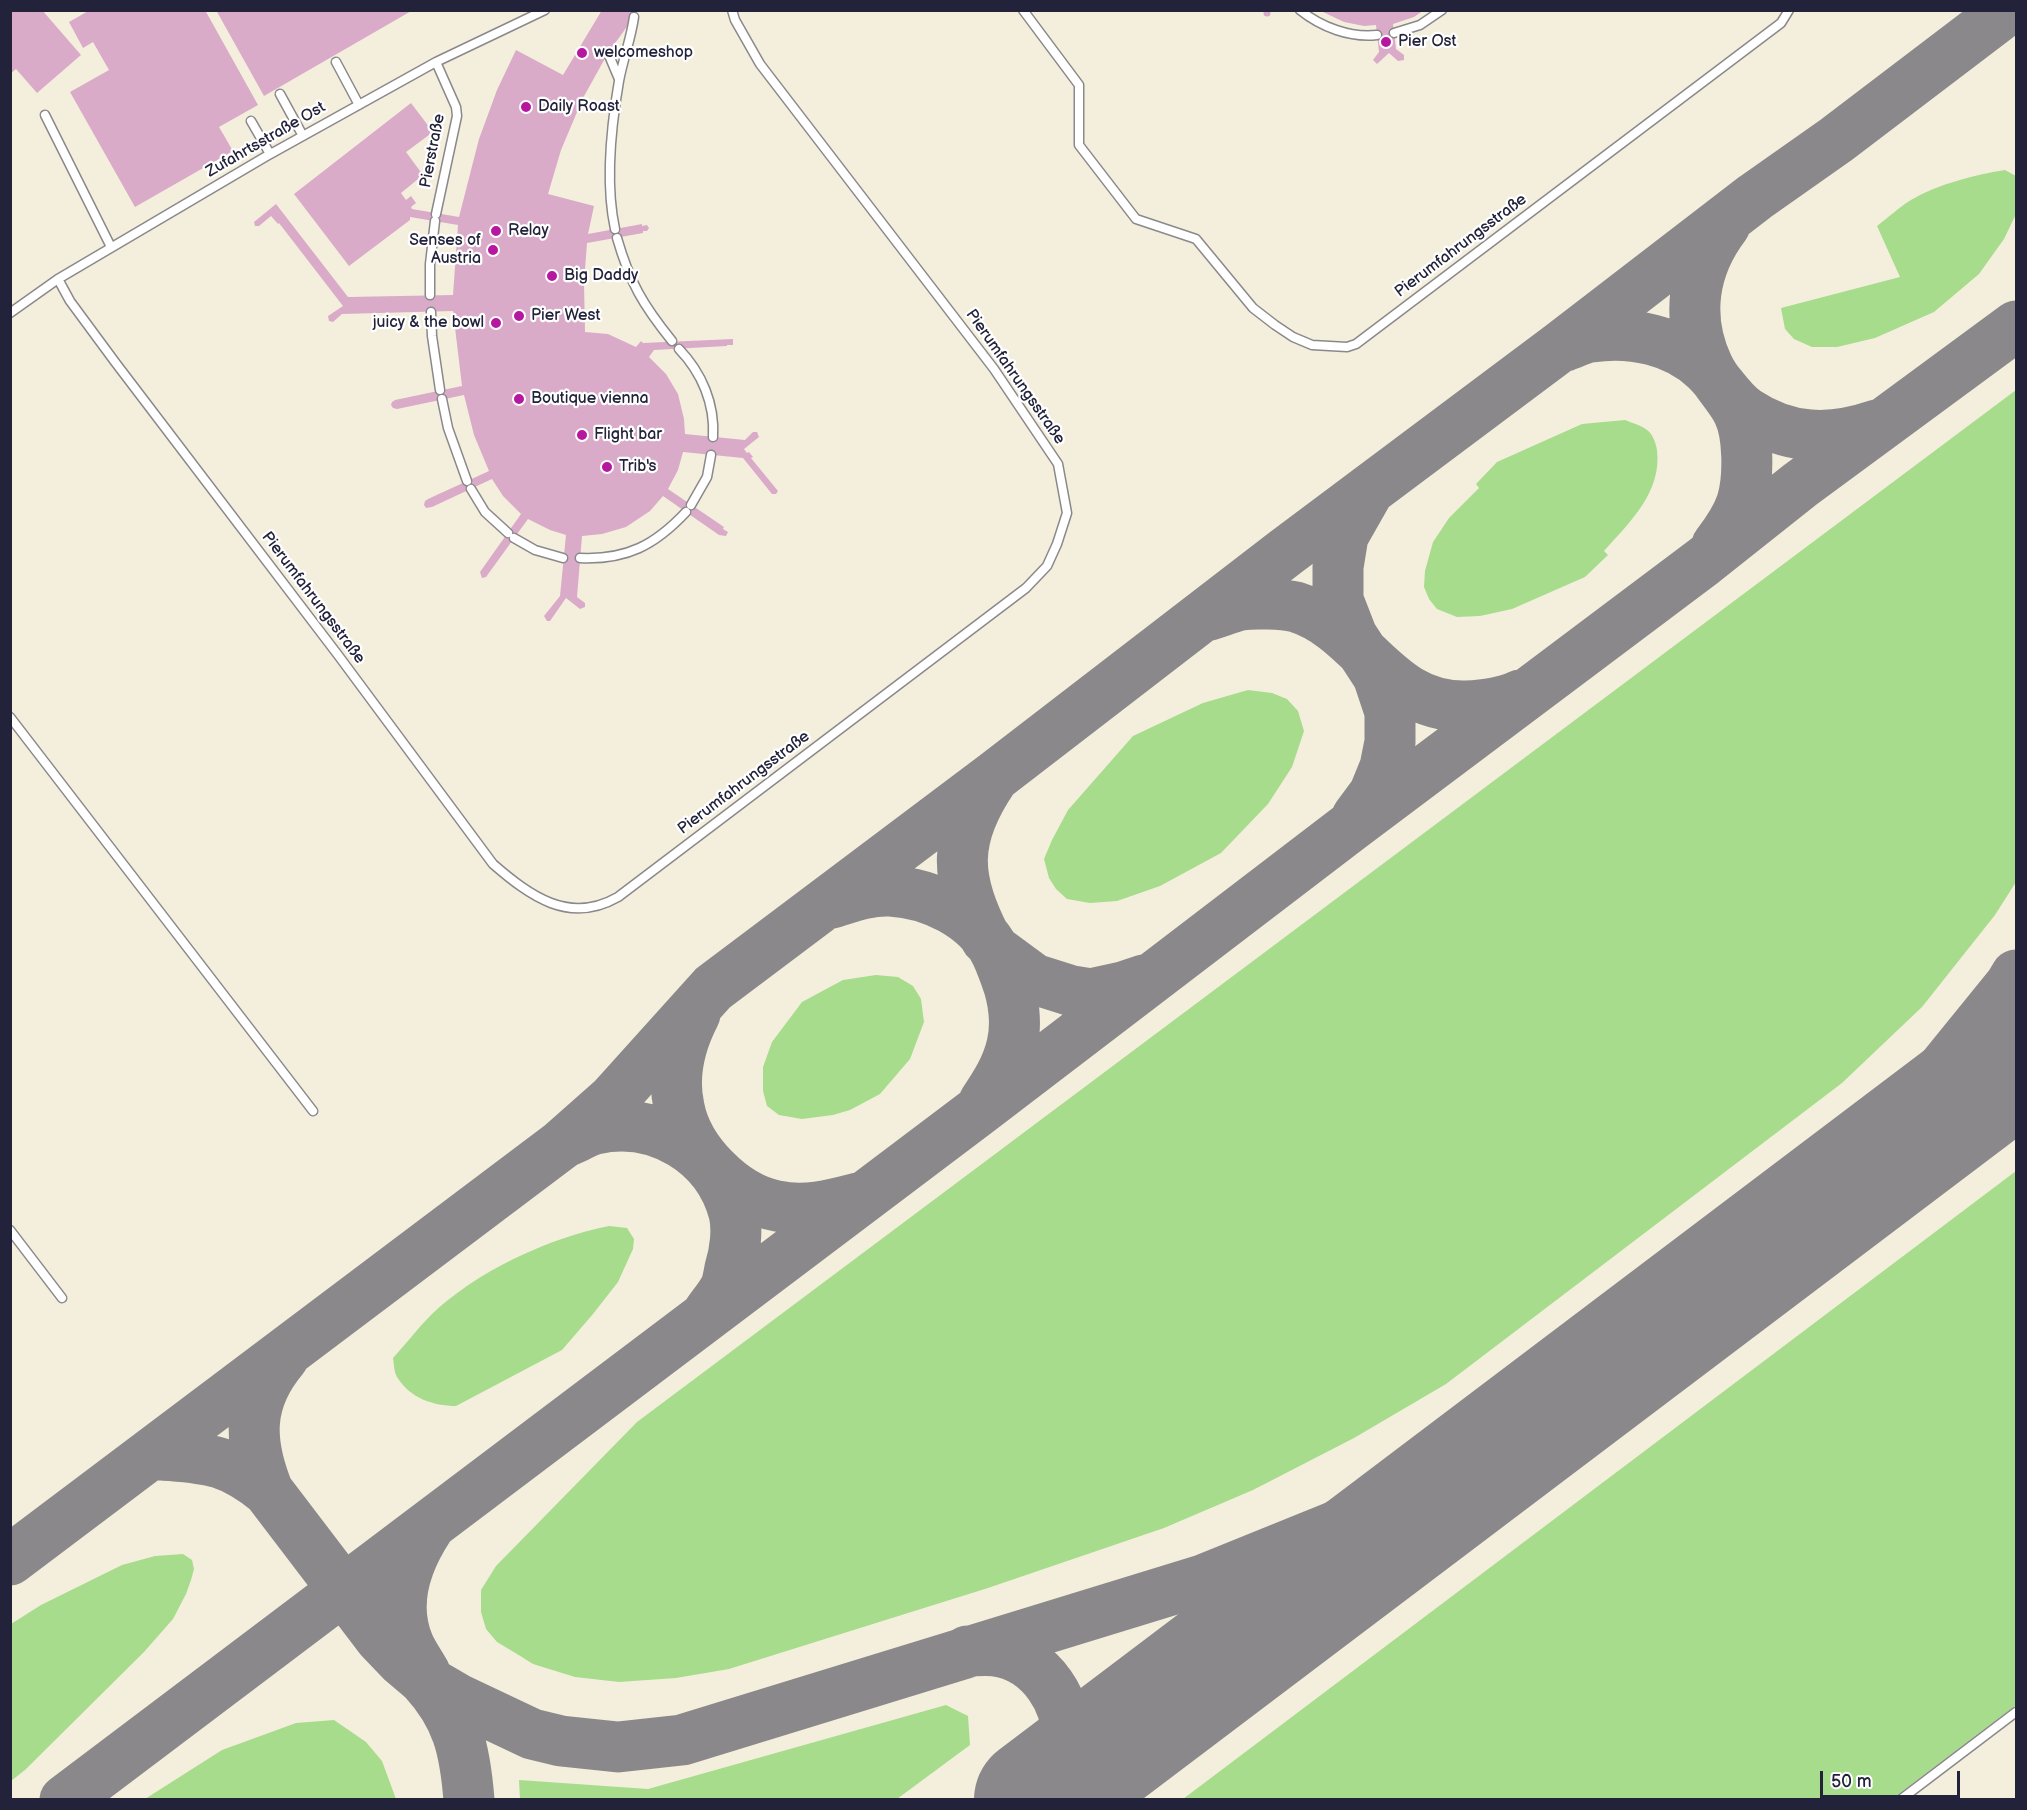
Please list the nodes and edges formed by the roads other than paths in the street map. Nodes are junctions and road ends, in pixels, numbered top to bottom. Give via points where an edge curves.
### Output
1 (545, 10) edge
2 (732, 10) edge
3 (1023, 10) edge
4 (1300, 10) edge
5 (1442, 10) edge
6 (1789, 10) edge
7 (634, 17) dead end
8 (1394, 33) dead end
9 (1377, 35) dead end
10 (608, 53) dead end
11 (336, 62) dead end
12 (436, 62) junction
13 (619, 80) junction
14 (280, 94) dead end
15 (359, 105) junction
16 (45, 115) dead end
17 (251, 121) dead end
18 (303, 136) junction
19 (270, 154) junction
20 (111, 247) junction
21 (58, 279) junction
22 (430, 295) dead end
23 (431, 312) dead end
24 (10, 313) edge
25 (672, 341) dead end
26 (679, 349) dead end
27 (713, 437) dead end
28 (711, 455) dead end
29 (563, 558) dead end
30 (580, 558) dead end
31 (10, 717) edge
32 (313, 1111) dead end
33 (10, 1230) edge
34 (62, 1298) dead end
35 (2016, 1712) edge
36 (1900, 1800) edge

1 - 12 lane, Zufahrtsstraße Ost
2 - 21 lane, Pierumfahrungsstraße via 760,64 994,369 1058,464 1067,513 1047,566 1026,588 607,903 578,908 556,905 520,887 493,864 115,362
3 - 6 lane, Pierumfahrungsstraße via 1079,84 1079,145 1136,219 1196,239 1253,308 1293,337 1312,345 1347,347 1781,23
4 - 9 lane via 1337,30
5 - 8 lane via 1420,25
7 - 13 lane
10 - 13 lane
11 - 15 lane
12 - 15 lane, Zufahrtsstraße Ost
12 - 22 lane, Pierstraße via 457,116 436,217
13 - 25 lane via 609,195 616,234 634,288
14 - 18 lane
15 - 18 lane, Zufahrtsstraße Ost
16 - 20 lane
17 - 19 lane
18 - 19 lane, Zufahrtsstraße Ost
19 - 20 lane, Zufahrtsstraße Ost
20 - 21 lane, Zufahrtsstraße Ost
21 - 24 lane, Zufahrtsstraße Ost
23 - 29 lane via 448,428 469,485 485,512 511,535 535,550
26 - 27 lane via 708,394
28 - 30 lane via 707,477 689,508 669,531 624,555
31 - 32 lane
33 - 34 lane
35 - 36 lane

